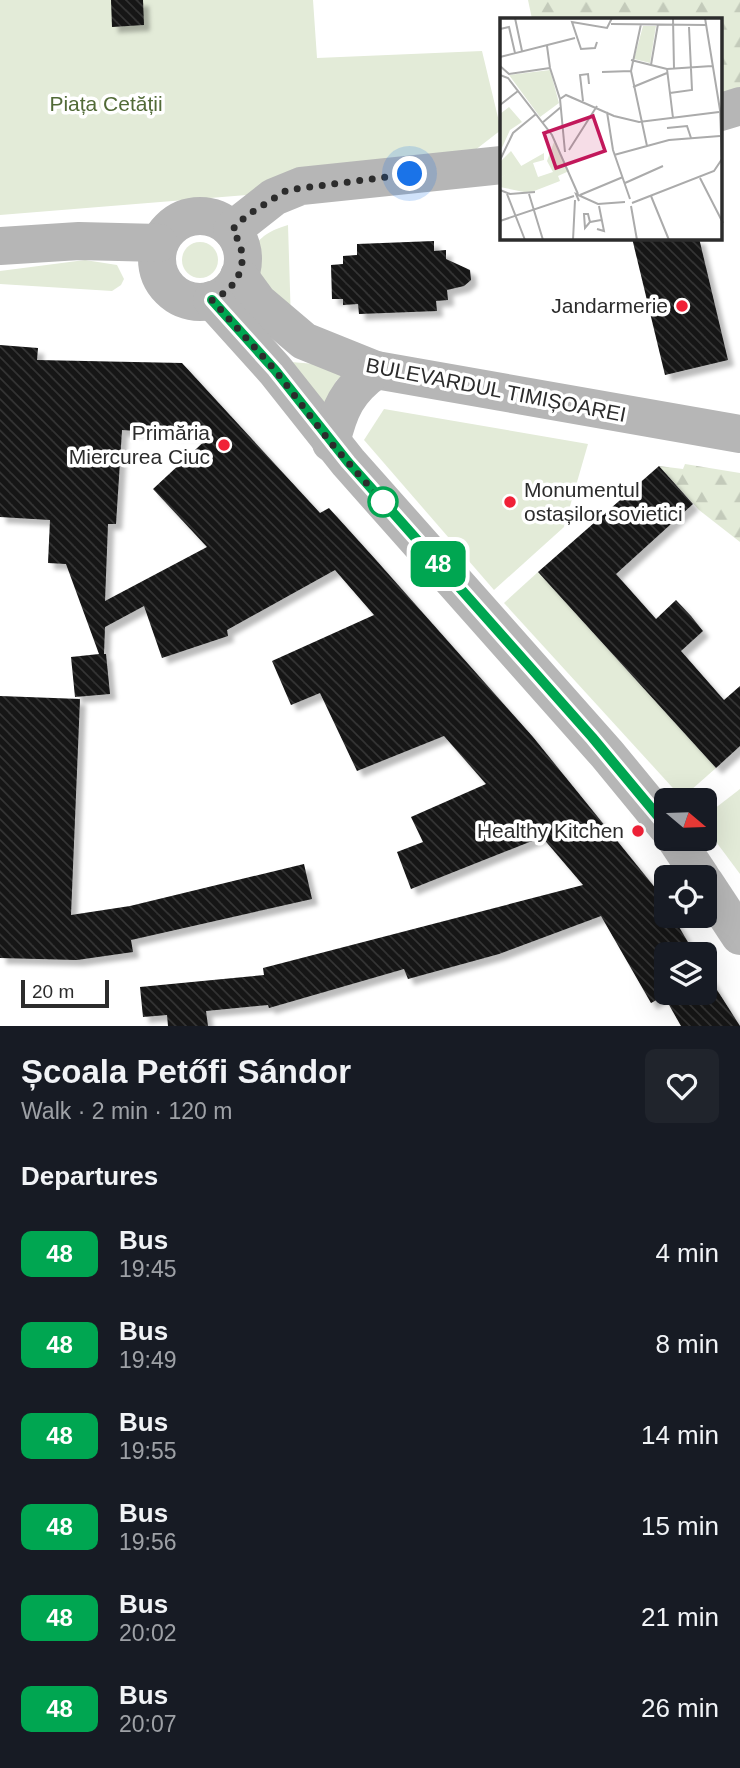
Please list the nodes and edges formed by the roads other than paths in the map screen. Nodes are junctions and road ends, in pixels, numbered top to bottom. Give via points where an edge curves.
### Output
1 (740, 106) edge
2 (722, 112) edge
3 (500, 164) edge
4 (232, 230) junction
5 (159, 243) junction
6 (0, 246) edge
7 (225, 288) junction
8 (376, 370) junction
9 (740, 434) edge
10 (331, 443) junction
11 (654, 811) edge
12 (717, 901) edge
13 (740, 936) edge

1 - 2 street
3 - 4 street via 301,186 274,197
4 - 5 street via 214,217 192,216 172,225
4 - 7 street via 242,248
5 - 6 street via 79,241
5 - 7 street via 158,271 168,288 191,301
7 - 8 street, BULEVARDUL TIMIȘOAREI via 258,302 304,341
7 - 10 street via 275,370
8 - 9 street, BULEVARDUL TIMIȘOAREI
8 - 10 street via 346,397
10 - 11 street
12 - 13 street

